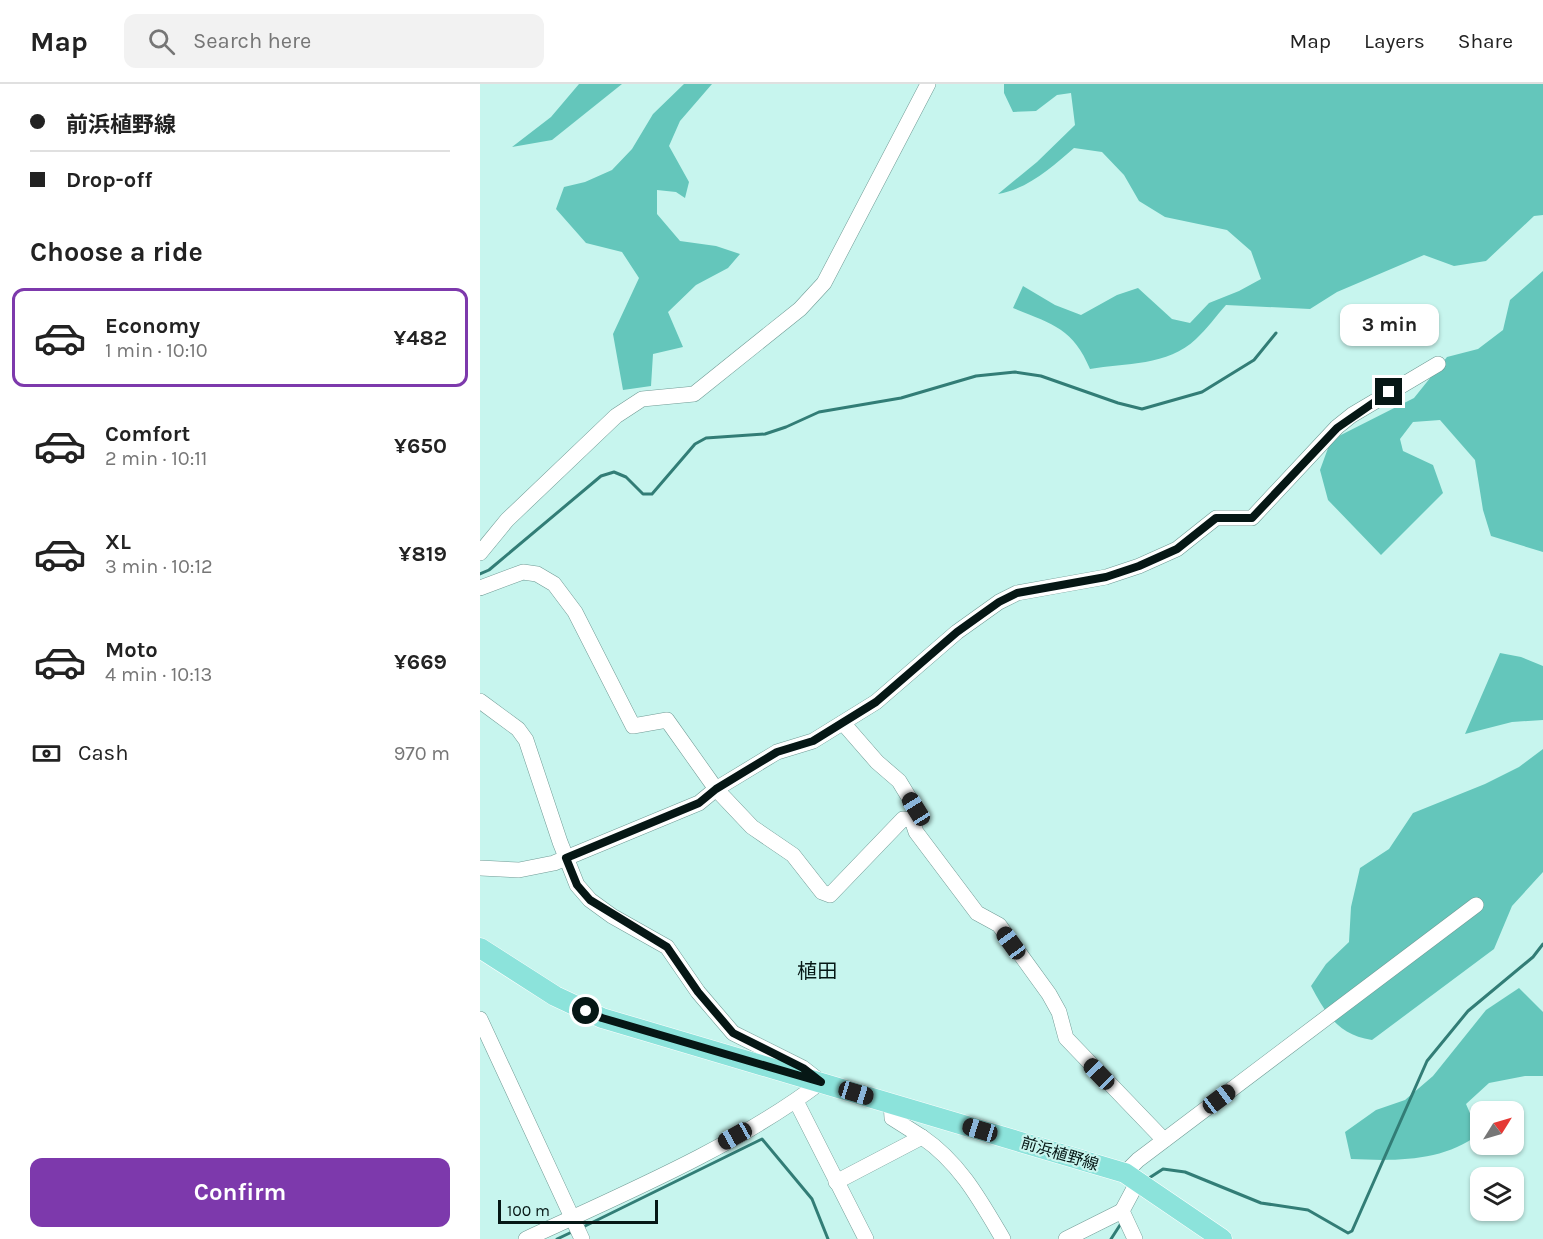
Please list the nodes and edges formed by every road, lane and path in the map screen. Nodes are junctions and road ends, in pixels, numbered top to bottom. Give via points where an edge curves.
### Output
1 (928, 84) edge
2 (1438, 364) dead end
3 (480, 552) edge
4 (480, 588) edge
5 (480, 701) edge
6 (843, 723) junction
7 (716, 789) junction
8 (912, 820) junction
9 (566, 858) junction
10 (480, 868) edge
11 (1476, 905) dead end
12 (480, 948) edge
13 (480, 1018) edge
14 (821, 1082) junction
15 (796, 1101) junction
16 (891, 1103) junction
17 (922, 1137) junction
18 (1164, 1140) junction
19 (1132, 1177) junction
20 (836, 1182) junction
21 (1122, 1211) junction
22 (571, 1217) junction
23 (526, 1239) edge
24 (582, 1239) edge
25 (866, 1239) edge
26 (1003, 1239) edge
27 (1066, 1239) edge
28 (1135, 1239) edge
29 (1222, 1239) edge

1 - 3 street via 824,283 800,309 694,394 642,399 616,416 507,520
2 - 6 street via 1352,415 1252,518 1216,518 1177,549 1139,566 1106,577 1017,593 999,602 957,632 876,702
4 - 7 street via 523,572 537,574 554,584 575,612 633,726 667,720
5 - 9 street via 518,729 526,740
6 - 7 street via 813,741 777,752
6 - 8 street via 899,781 916,809
7 - 8 street via 752,827 793,855 822,892 830,895 903,819
7 - 9 street via 699,803
8 - 18 street via 916,832 977,913 999,926 1049,994 1066,1038
9 - 10 street via 519,870
9 - 14 street via 577,885 590,900 667,947 733,1033 803,1068
11 - 18 street
12 - 14 main road, 前浜植野線 via 555,996 602,1018
13 - 22 street
14 - 15 street
14 - 16 main road, 前浜植野線
15 - 20 street
15 - 22 street via 695,1158
16 - 17 street via 892,1118
16 - 19 main road, 前浜植野線
17 - 20 street
17 - 26 street via 969,1180
18 - 19 street
19 - 21 street
19 - 29 main road, 前浜植野線
20 - 25 street
21 - 27 street
21 - 28 street
22 - 23 street
22 - 24 street

